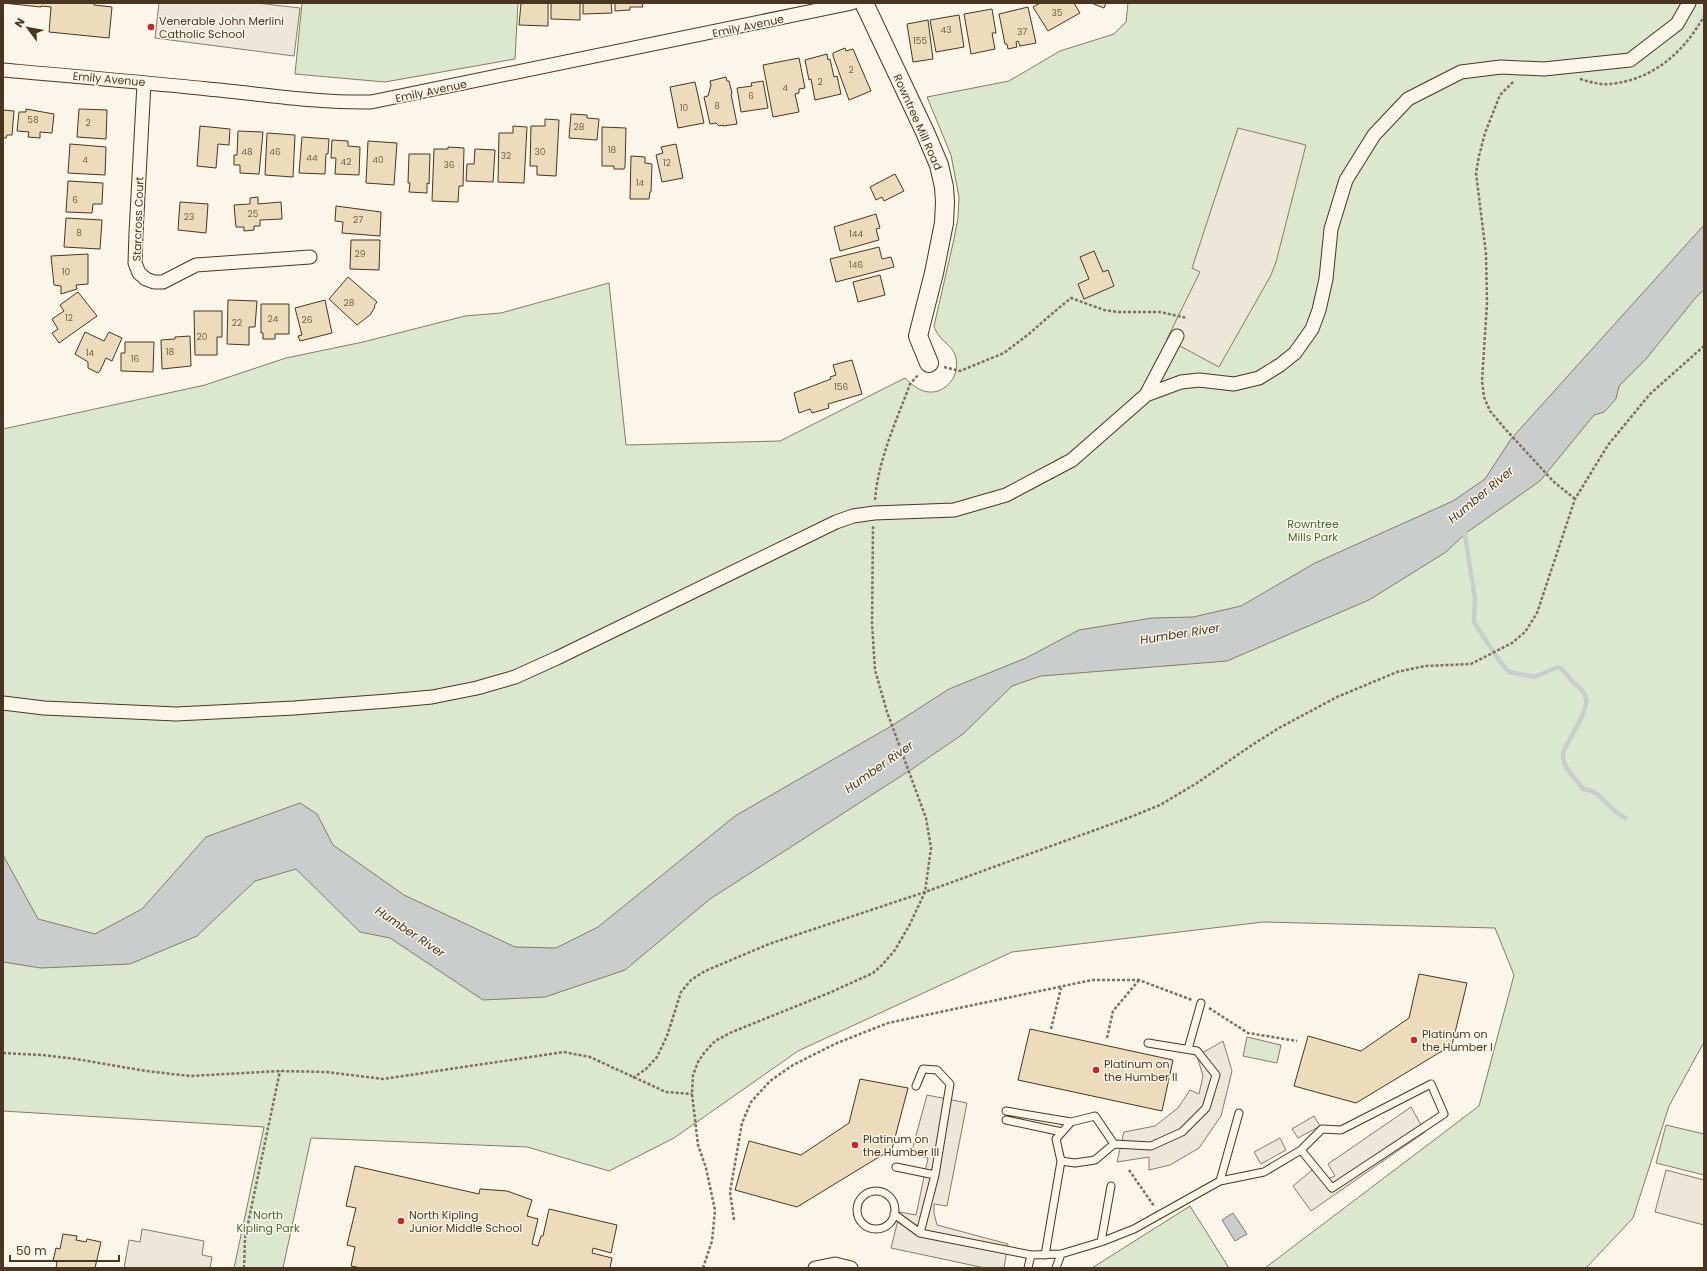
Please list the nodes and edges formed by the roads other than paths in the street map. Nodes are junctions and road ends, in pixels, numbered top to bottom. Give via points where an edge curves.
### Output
1 (852, 3) edge
2 (864, 3) edge
3 (1689, 3) edge
4 (3, 70) edge
5 (144, 83) junction
6 (310, 257) dead end
7 (1177, 336) dead end
8 (929, 363) road end
9 (1146, 396) junction
10 (3, 703) edge
11 (1201, 1003) road end
12 (1148, 1043) dead end
13 (1188, 1049) junction
14 (916, 1086) dead end
15 (1006, 1111) dead end
16 (1239, 1113) dead end
17 (1006, 1120) dead end
18 (1071, 1122) junction
19 (1062, 1132) junction
20 (1114, 1144) junction
21 (1301, 1150) junction
22 (1061, 1161) junction
23 (896, 1167) dead end
24 (935, 1175) junction
25 (1220, 1181) junction
26 (1110, 1186) dead end
27 (894, 1214) junction
28 (920, 1233) junction
29 (1101, 1242) junction
30 (1061, 1254) junction
31 (1031, 1255) junction
32 (1045, 1255) junction
33 (815, 1268) edge
34 (851, 1268) edge
35 (1028, 1268) edge
36 (1056, 1268) edge

1 - 5 street, Emily Avenue via 371,102 353,103
2 - 8 street, Rowntree Mill Road via 925,132 939,165 944,186 944,223 918,336
3 - 9 street via 1677,24 1630,60 1544,69 1501,67 1461,72 1408,99 1374,135 1346,180 1331,230 1326,280 1319,310 1312,329 1295,353 1259,378 1234,384 1199,380 1181,382
4 - 5 street, Emily Avenue
5 - 6 street, Starcross Court via 135,262 139,273 154,282 163,282 196,264
7 - 9 street
9 - 10 street via 1072,460 1006,495 954,510 874,513 836,522 557,658 515,677 477,688 432,697 388,701 176,714 44,708
11 - 13 lane
12 - 13 lane
13 - 20 lane via 1197,1051 1216,1075 1206,1108 1182,1132 1151,1146
14 - 24 lane via 923,1069 937,1070 950,1084
15 - 18 lane
16 - 25 lane
17 - 19 lane
18 - 19 lane
18 - 20 lane via 1095,1116
19 - 22 lane via 1056,1139
20 - 22 lane via 1095,1160 1076,1163
21 - 21 lane via 1332,1188 1444,1114 1430,1084 1341,1130 1322,1129
21 - 25 lane via 1264,1172
22 - 32 lane
23 - 24 lane
24 - 28 lane
25 - 29 lane via 1134,1228
26 - 29 lane
27 - 27 lane via 891,1199 879,1191 865,1195 857,1205 860,1221 872,1228 886,1225
27 - 28 lane
28 - 31 lane
29 - 30 lane
30 - 32 lane
30 - 36 lane
31 - 32 lane
31 - 35 lane
33 - 34 street via 835,1264

